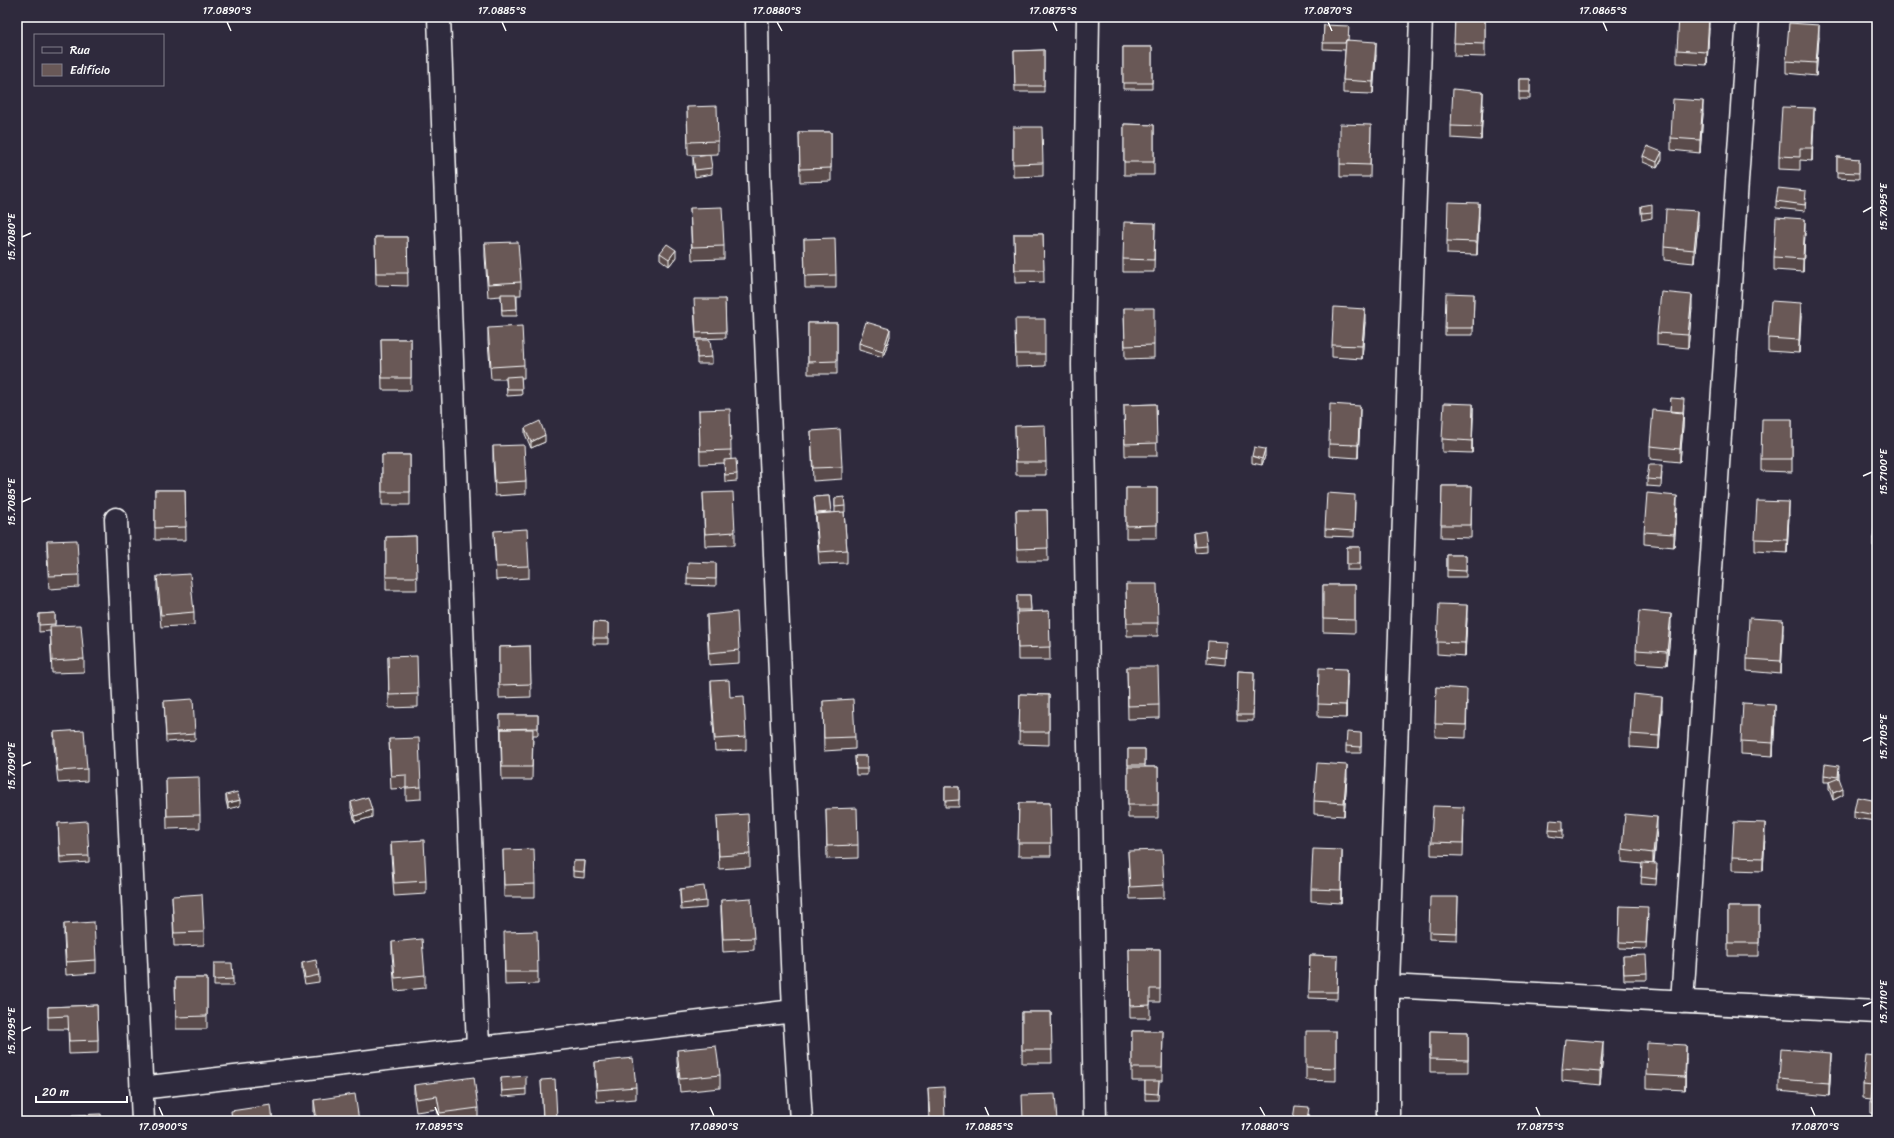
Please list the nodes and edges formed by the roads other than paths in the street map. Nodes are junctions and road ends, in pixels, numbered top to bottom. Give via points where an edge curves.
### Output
1 (438, 17) edge
2 (757, 17) edge
3 (1088, 17) edge
4 (1421, 17) edge
5 (1748, 17) edge
6 (116, 519) dead end
7 (1388, 986) junction
8 (1682, 1002) junction
9 (794, 1010) junction
10 (1877, 1012) edge
11 (478, 1048) junction
12 (141, 1088) junction
13 (142, 1121) edge
14 (802, 1121) edge
15 (1095, 1121) edge
16 (1388, 1121) edge

1 - 11 lane
2 - 9 lane via 759,170
3 - 15 lane via 1083,365
4 - 7 lane
5 - 8 lane
6 - 12 lane
7 - 8 lane
7 - 16 lane
8 - 10 lane
9 - 11 lane
9 - 14 lane
11 - 12 lane
12 - 13 lane

